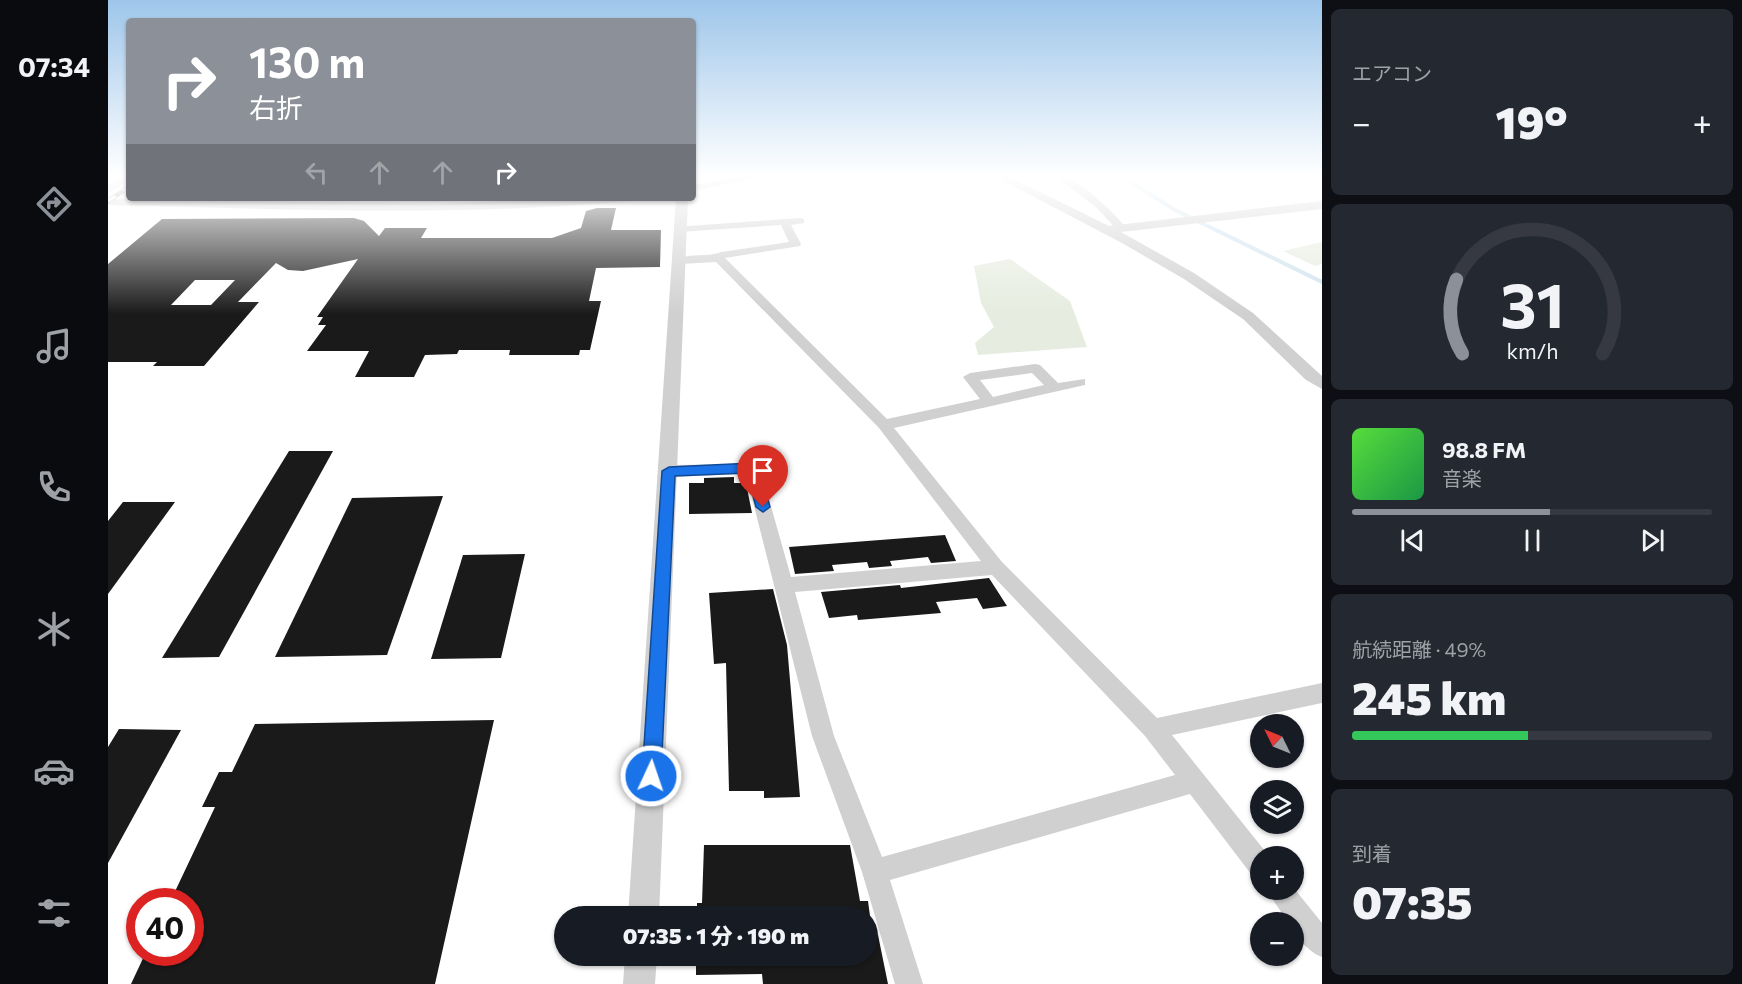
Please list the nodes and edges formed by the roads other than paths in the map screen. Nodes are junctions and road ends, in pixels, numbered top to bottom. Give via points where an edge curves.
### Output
1 (680, 222) edge
2 (793, 222) edge
3 (1098, 222) edge
4 (1110, 222) edge
5 (1172, 222) edge
6 (784, 223) junction
7 (680, 229) junction
8 (1115, 230) junction
9 (718, 258) junction
10 (680, 261) junction
11 (1080, 382) dead end
12 (1322, 384) edge
13 (1054, 387) junction
14 (988, 400) junction
15 (884, 425) junction
16 (669, 471) junction
17 (996, 567) junction
18 (784, 585) junction
19 (1322, 693) edge
20 (1154, 729) junction
21 (1194, 781) junction
22 (1250, 852) edge
23 (875, 872) junction
24 (1287, 900) edge
25 (644, 906) edge
26 (1322, 944) edge
27 (640, 966) edge
28 (639, 984) edge
29 (909, 984) edge

1 - 7 street
2 - 6 street
3 - 8 street
4 - 8 street
5 - 8 street
6 - 7 street
6 - 9 street via 796,244
7 - 10 street
8 - 12 street via 1249,317 1298,367
9 - 10 street
9 - 15 street
10 - 16 street
11 - 13 street
13 - 14 street
13 - 14 street via 1035,368 970,377
14 - 15 street
15 - 17 street
16 - 18 street via 753,468
16 - 25 street
17 - 18 street
17 - 20 street
18 - 23 street via 823,735
19 - 20 street
20 - 21 street
21 - 22 street
21 - 23 street
23 - 29 street
24 - 26 street
27 - 28 street

